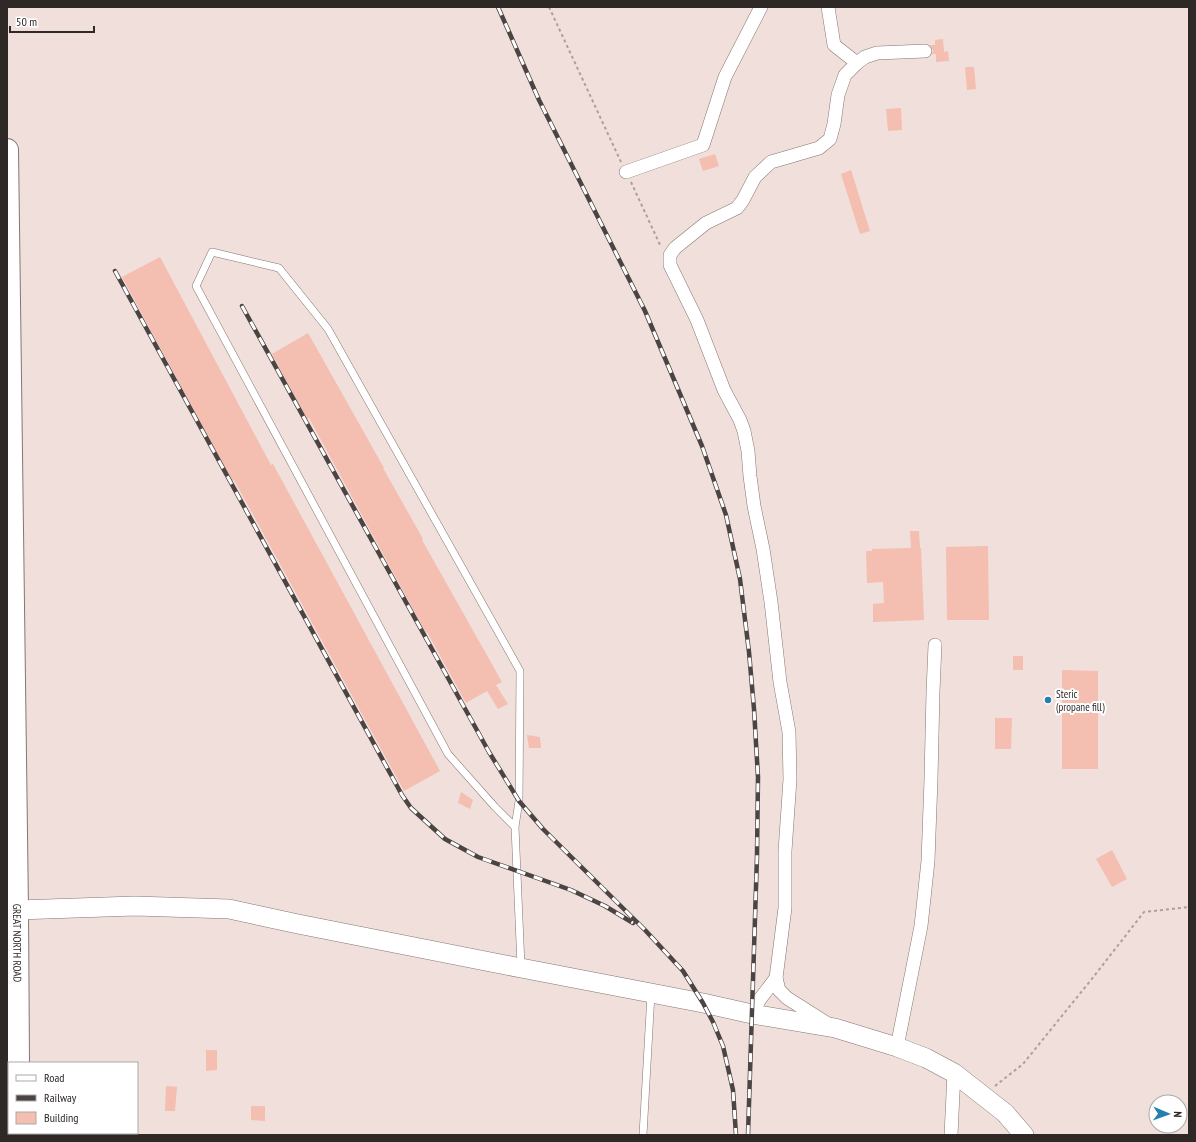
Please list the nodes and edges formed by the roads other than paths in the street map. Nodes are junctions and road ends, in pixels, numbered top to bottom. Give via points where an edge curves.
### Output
1 (761, 7) edge
2 (828, 7) edge
3 (925, 51) dead end
4 (857, 63) junction
5 (7, 150) edge
6 (626, 172) road end
7 (8, 343) edge
8 (9, 450) edge
9 (935, 645) dead end
10 (515, 827) junction
11 (17, 910) junction
12 (521, 968) junction
13 (776, 978) junction
14 (651, 994) junction
15 (752, 1014) junction
16 (835, 1028) junction
17 (897, 1046) junction
18 (18, 1062) edge
19 (954, 1073) junction
20 (643, 1135) edge
21 (951, 1135) edge
22 (1024, 1135) edge

1 - 6 street via 725,77 703,145
2 - 4 street via 834,45
3 - 4 street via 877,53
4 - 13 street via 845,75 838,95 830,139 819,148 771,162 755,177 737,208 706,223 674,248 670,255 670,265 697,320 724,390 744,431 770,595 780,682 789,732 790,779 785,851 785,908
5 - 7 highway, GREAT NORTH ROAD
7 - 8 highway, GREAT NORTH ROAD
8 - 11 highway, GREAT NORTH ROAD
9 - 17 street via 928,861 921,926
10 - 10 lane via 519,801 520,671 328,329 280,268 212,252 196,286 448,754
10 - 12 lane
11 - 12 main road via 135,906 229,909
11 - 18 highway, GREAT NORTH ROAD
12 - 14 main road
13 - 15 street
13 - 16 street via 779,990 786,998
14 - 15 main road
14 - 20 lane
15 - 16 main road
16 - 17 main road
17 - 19 main road
19 - 21 street
19 - 22 main road via 1005,1113

